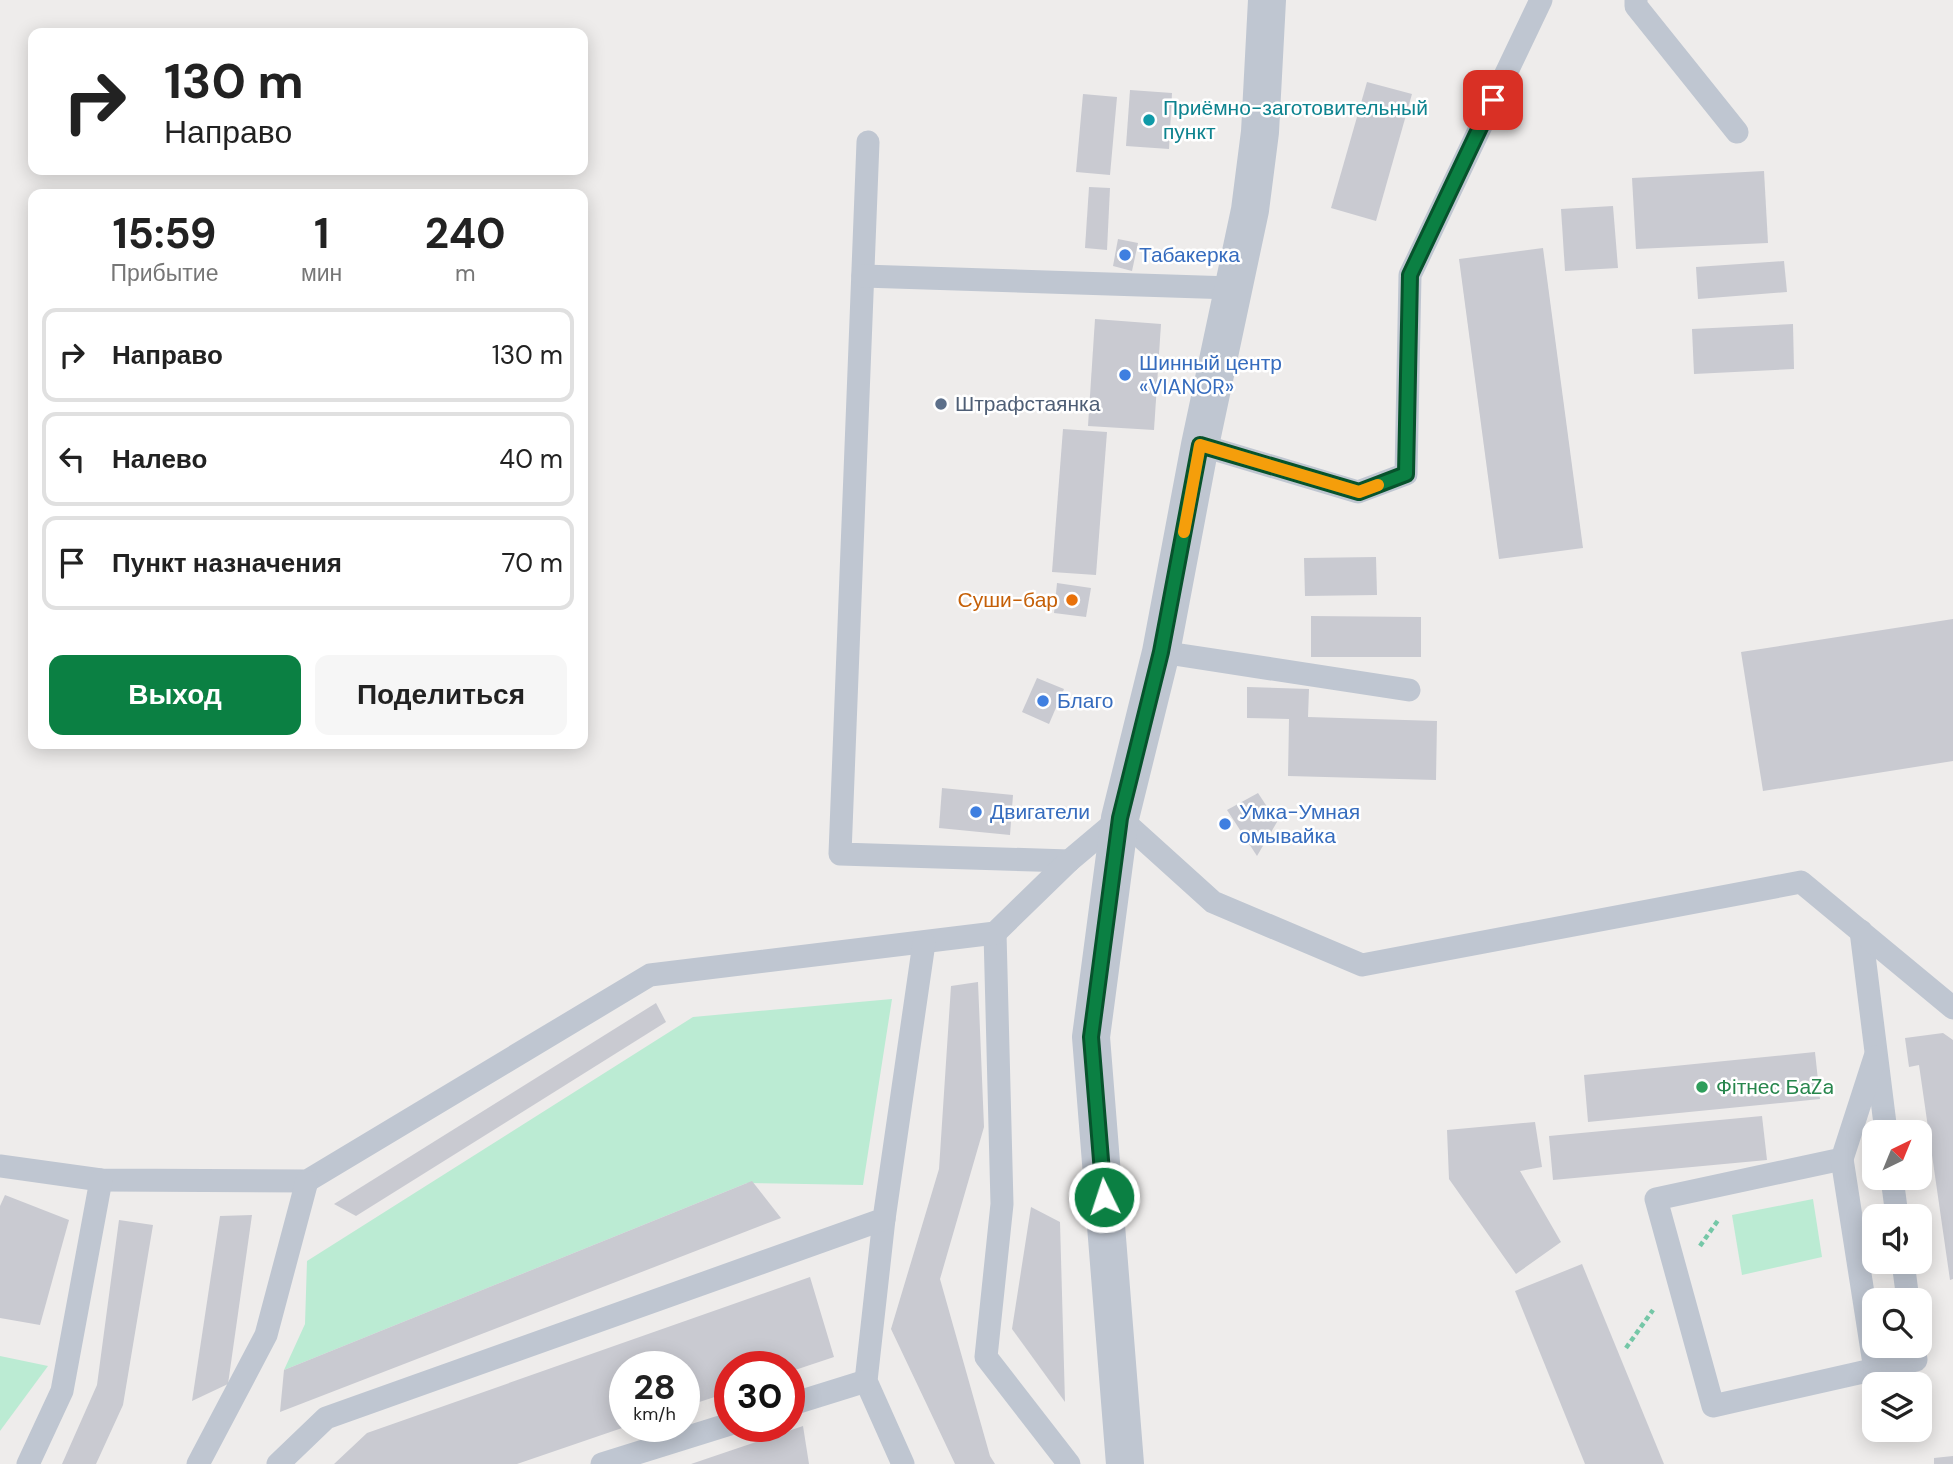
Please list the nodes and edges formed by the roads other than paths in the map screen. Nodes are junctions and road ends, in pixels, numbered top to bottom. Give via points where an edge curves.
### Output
1 (1267, 0) edge
2 (1541, 0) edge
3 (1636, 0) edge
4 (1737, 132) dead end
5 (868, 142) dead end
6 (863, 276) junction
7 (1232, 288) junction
8 (1200, 445) junction
9 (1161, 652) junction
10 (1409, 690) dead end
11 (1120, 818) junction
12 (1069, 861) junction
13 (1861, 931) junction
14 (995, 933) junction
15 (924, 943) junction
16 (1953, 1007) edge
17 (1875, 1057) junction
18 (1883, 1120) edge
19 (1842, 1159) junction
20 (0, 1166) edge
21 (101, 1180) junction
22 (307, 1181) junction
23 (884, 1219) junction
24 (1916, 1358) edge
25 (1875, 1370) junction
26 (866, 1381) junction
27 (805, 1400) edge
28 (714, 1429) edge
29 (27, 1464) edge
30 (198, 1464) edge
31 (278, 1464) edge
32 (602, 1464) edge
33 (902, 1464) edge
34 (1069, 1464) edge
35 (1125, 1464) edge

1 - 7 street via 1259,145
2 - 8 lane via 1410,275 1406,474 1359,492
3 - 4 lane via 1636,6
5 - 6 lane
6 - 7 lane
6 - 12 lane via 840,854
7 - 8 street
8 - 9 street
9 - 10 lane
9 - 11 street
11 - 12 lane
11 - 13 lane via 1213,902 1362,965 1801,882
11 - 35 street via 1091,1037
12 - 14 lane
13 - 16 lane
13 - 17 lane
14 - 15 lane
14 - 34 lane via 1002,1204 986,1357
15 - 22 lane via 650,975
15 - 23 lane
17 - 18 lane
17 - 19 lane
19 - 25 lane
19 - 25 lane via 1656,1199 1713,1406
20 - 21 lane
21 - 22 lane
21 - 29 lane via 62,1391
22 - 30 lane via 266,1335
23 - 26 lane
23 - 31 lane via 326,1418
24 - 25 lane
26 - 27 lane
26 - 33 lane
28 - 32 lane

